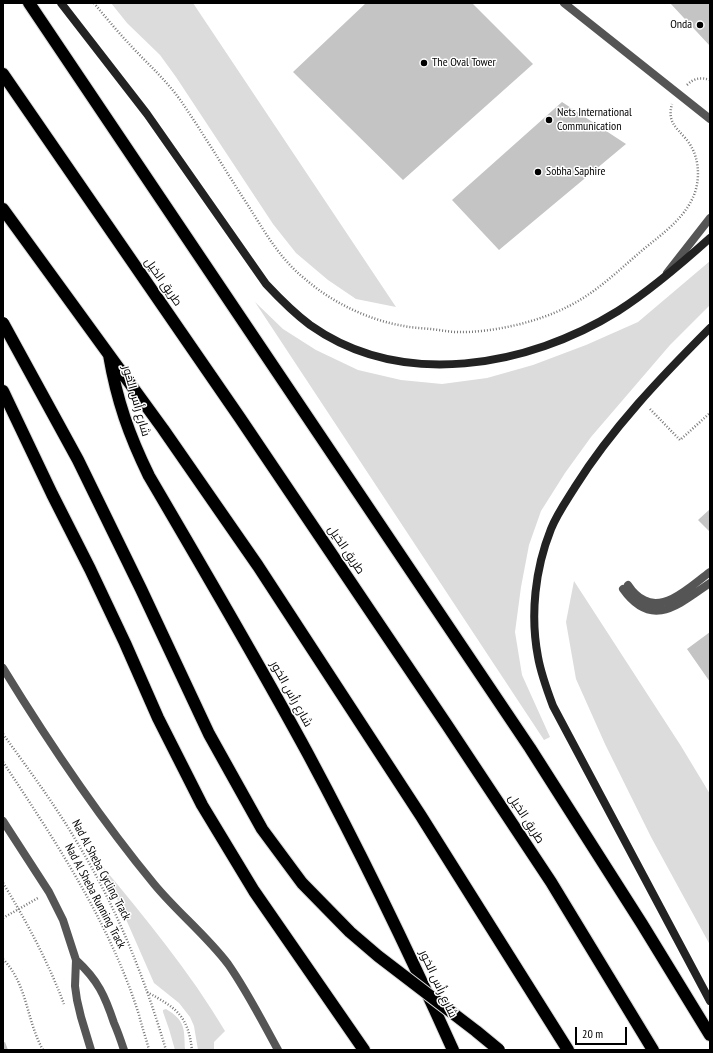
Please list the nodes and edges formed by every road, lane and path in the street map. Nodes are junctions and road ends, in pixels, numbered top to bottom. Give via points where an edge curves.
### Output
1 (29, 3) edge
2 (62, 3) edge
3 (94, 3) edge
4 (564, 3) edge
5 (3, 74) edge
6 (700, 78) dead end
7 (710, 80) edge
8 (709, 119) edge
9 (674, 126) dead end
10 (3, 209) edge
11 (710, 218) edge
12 (710, 238) edge
13 (661, 280) junction
14 (3, 323) edge
15 (710, 328) edge
16 (108, 352) junction
17 (3, 391) edge
18 (642, 400) junction
19 (710, 413) edge
20 (710, 572) edge
21 (710, 583) edge
22 (3, 668) edge
23 (3, 734) edge
24 (3, 762) edge
25 (3, 821) edge
26 (3, 883) edge
27 (49, 892) junction
28 (19, 909) junction
29 (3, 918) edge
30 (3, 960) edge
31 (76, 960) junction
32 (147, 992) junction
33 (710, 1001) edge
34 (65, 1009) dead end
35 (710, 1035) edge
36 (43, 1050) edge
37 (91, 1050) edge
38 (124, 1050) edge
39 (149, 1050) edge
40 (166, 1050) edge
41 (192, 1050) edge
42 (278, 1050) edge
43 (364, 1050) edge
44 (453, 1050) edge
45 (499, 1050) edge
46 (568, 1050) edge
47 (653, 1050) edge

1 - 35 highway via 530,748
2 - 13 street via 142,108 266,284 287,306 337,341 365,353 395,361 455,365 486,361 546,345 583,330 618,311
3 - 9 path via 172,90 272,243 290,265 333,300 381,320 404,326 458,332 493,329 524,323 558,312 596,290 677,221 694,195 698,177 695,157 687,140
4 - 8 street
5 - 47 highway, طريق الخيل via 447,725 551,882
6 - 7 path
10 - 16 highway
11 - 13 street
12 - 13 street
14 - 45 highway, bridge via 78,460 209,734 262,829 302,883 350,932
15 - 18 street
16 - 44 highway, شارع رأس الخور via 123,416 149,476 249,647 315,767 398,931
16 - 46 highway via 258,566 421,816
17 - 43 highway via 202,805 254,891
18 - 19 path via 680,440
18 - 33 street via 599,452 551,528 537,578 534,604 535,631 544,682 553,706
20 - 21 street via 678,596 662,603 645,601 625,587 634,603 653,611 673,608
22 - 42 street via 83,791 154,885 227,964
23 - 32 path, Nad Al Sheba Cycling Track via 63,819 93,870 120,924
24 - 39 path, Nad Al Sheba Running Track via 76,876 97,916 129,985
25 - 27 street
26 - 28 path
27 - 28 path
27 - 31 street via 63,920
28 - 29 path
28 - 34 path via 43,955
30 - 36 path via 19,983 32,1026
31 - 37 street via 77,1000
31 - 38 street via 89,973 106,999
32 - 40 path, Nad Al Sheba Cycling Track
32 - 41 path via 178,1012 189,1031

